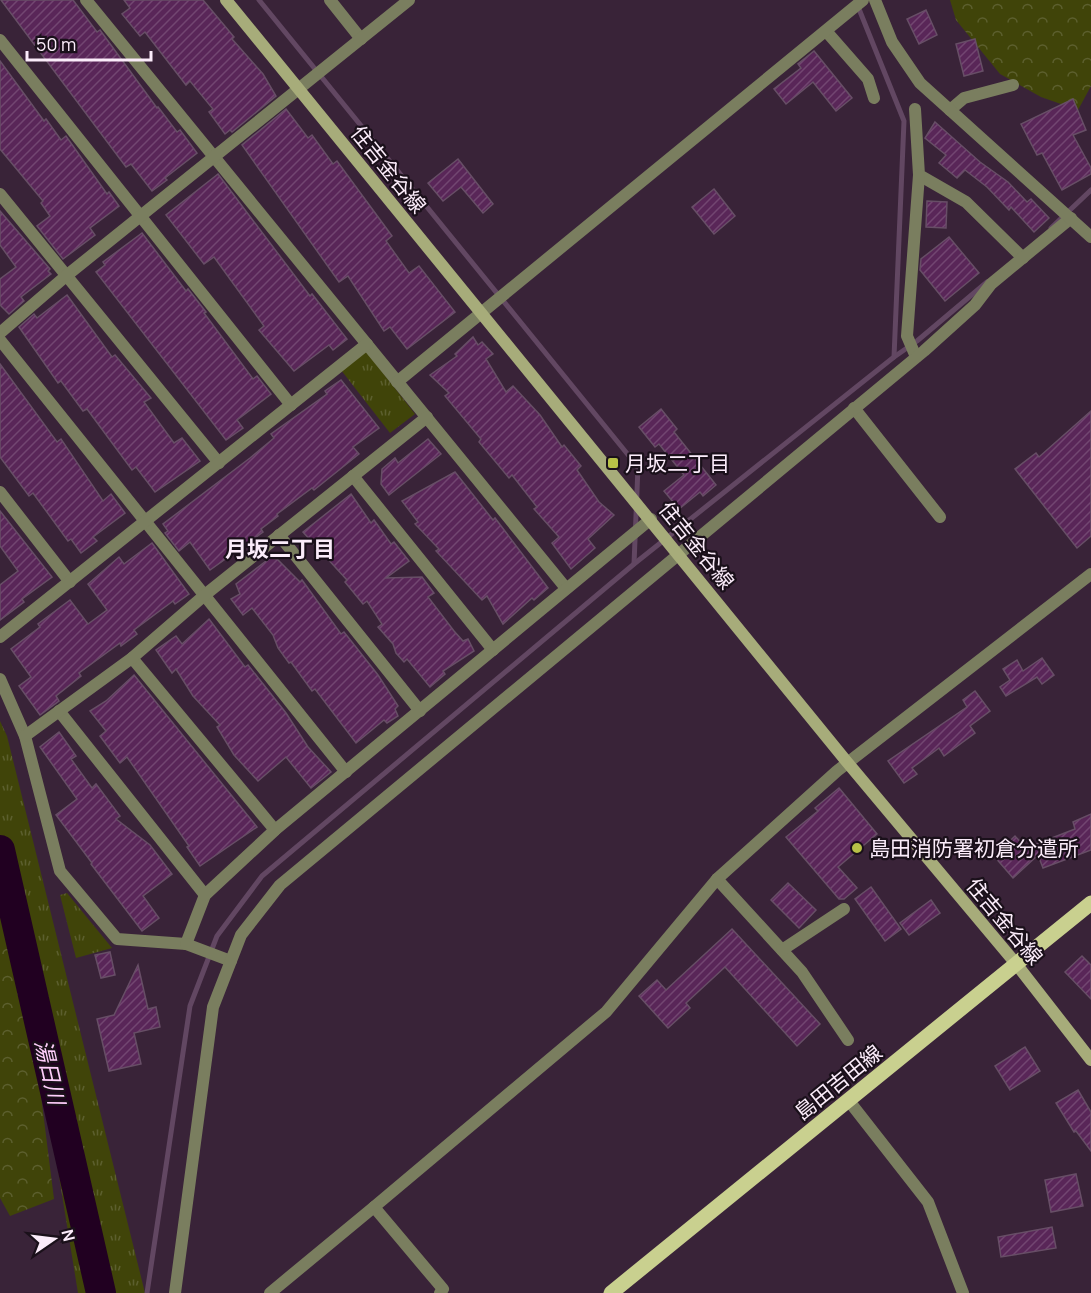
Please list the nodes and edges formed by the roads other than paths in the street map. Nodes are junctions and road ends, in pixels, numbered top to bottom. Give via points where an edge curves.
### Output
1 (86, 0) edge
2 (226, 0) edge
3 (330, 0) edge
4 (409, 0) edge
5 (863, 0) edge
6 (875, 0) edge
7 (826, 31) junction
8 (362, 39) junction
9 (0, 40) edge
10 (1013, 85) dead end
11 (299, 89) junction
12 (874, 98) dead end
13 (915, 109) dead end
14 (950, 110) junction
15 (215, 157) junction
16 (919, 175) junction
17 (0, 194) edge
18 (142, 216) junction
19 (1070, 218) junction
20 (1091, 237) edge
21 (1022, 258) junction
22 (66, 276) junction
23 (481, 314) junction
24 (0, 333) edge
25 (0, 340) edge
26 (367, 344) junction
27 (916, 356) junction
28 (397, 382) junction
29 (291, 405) junction
30 (854, 408) junction
31 (427, 417) junction
32 (219, 464) junction
33 (353, 477) junction
34 (0, 492) edge
35 (648, 516) junction
36 (940, 517) dead end
37 (147, 522) junction
38 (279, 535) junction
39 (677, 551) junction
40 (1091, 574) edge
41 (70, 582) junction
42 (566, 587) junction
43 (206, 594) junction
44 (0, 637) edge
45 (493, 650) junction
46 (132, 658) junction
47 (0, 679) edge
48 (59, 711) junction
49 (420, 711) junction
50 (25, 736) junction
51 (847, 762) junction
52 (346, 772) junction
53 (274, 830) junction
54 (717, 879) junction
55 (205, 895) junction
56 (1091, 903) edge
57 (844, 909) dead end
58 (186, 944) junction
59 (782, 950) junction
60 (231, 961) junction
61 (1017, 965) junction
62 (848, 1040) dead end
63 (1091, 1060) edge
64 (849, 1101) junction
65 (374, 1207) junction
66 (175, 1293) edge
67 (270, 1293) edge
68 (440, 1293) edge
69 (611, 1293) edge
70 (963, 1293) edge

1 - 15 street
2 - 11 main road, 住吉金谷線
3 - 8 street
4 - 8 street
5 - 7 street
6 - 14 street via 892,42 920,83
7 - 12 street via 868,79
7 - 23 street
8 - 11 street
9 - 18 street
10 - 14 street via 964,98
11 - 15 street
11 - 23 main road, 住吉金谷線
13 - 16 street
14 - 19 street
15 - 18 street
15 - 26 street
16 - 21 street via 966,202
16 - 27 street via 907,336
17 - 22 street
18 - 22 street
18 - 29 street
19 - 20 street
19 - 21 street
21 - 27 street via 991,284 975,306
22 - 24 street
22 - 32 street
23 - 28 street
23 - 35 main road, 住吉金谷線
25 - 37 street
26 - 28 street
26 - 29 street
27 - 30 street
28 - 31 street
29 - 32 street
30 - 36 street
30 - 39 street
31 - 33 street
31 - 42 street
32 - 37 street
33 - 38 street
33 - 45 street
34 - 41 street
35 - 39 main road, 住吉金谷線
35 - 42 street via 636,533
37 - 41 street
37 - 43 street
38 - 43 street
38 - 49 street
39 - 51 main road, 住吉金谷線
39 - 60 street via 280,885 242,935
40 - 51 street
41 - 44 street
42 - 45 street
43 - 46 street
43 - 52 street
45 - 49 street
46 - 48 street
46 - 53 street
47 - 50 street
48 - 50 street
48 - 55 street
49 - 52 street
50 - 58 street via 60,871 117,939
51 - 54 street
51 - 61 main road, 住吉金谷線
52 - 53 street
53 - 55 street
54 - 59 street
54 - 65 street via 606,1012
55 - 58 street
56 - 61 main road, 島田吉田線
57 - 59 street
58 - 60 street
59 - 62 street via 802,972
60 - 66 street via 213,1007
61 - 63 main road, 住吉金谷線
61 - 64 main road, 島田吉田線
64 - 69 main road, 島田吉田線
64 - 70 street via 928,1202
65 - 67 street
65 - 68 street via 443,1289

